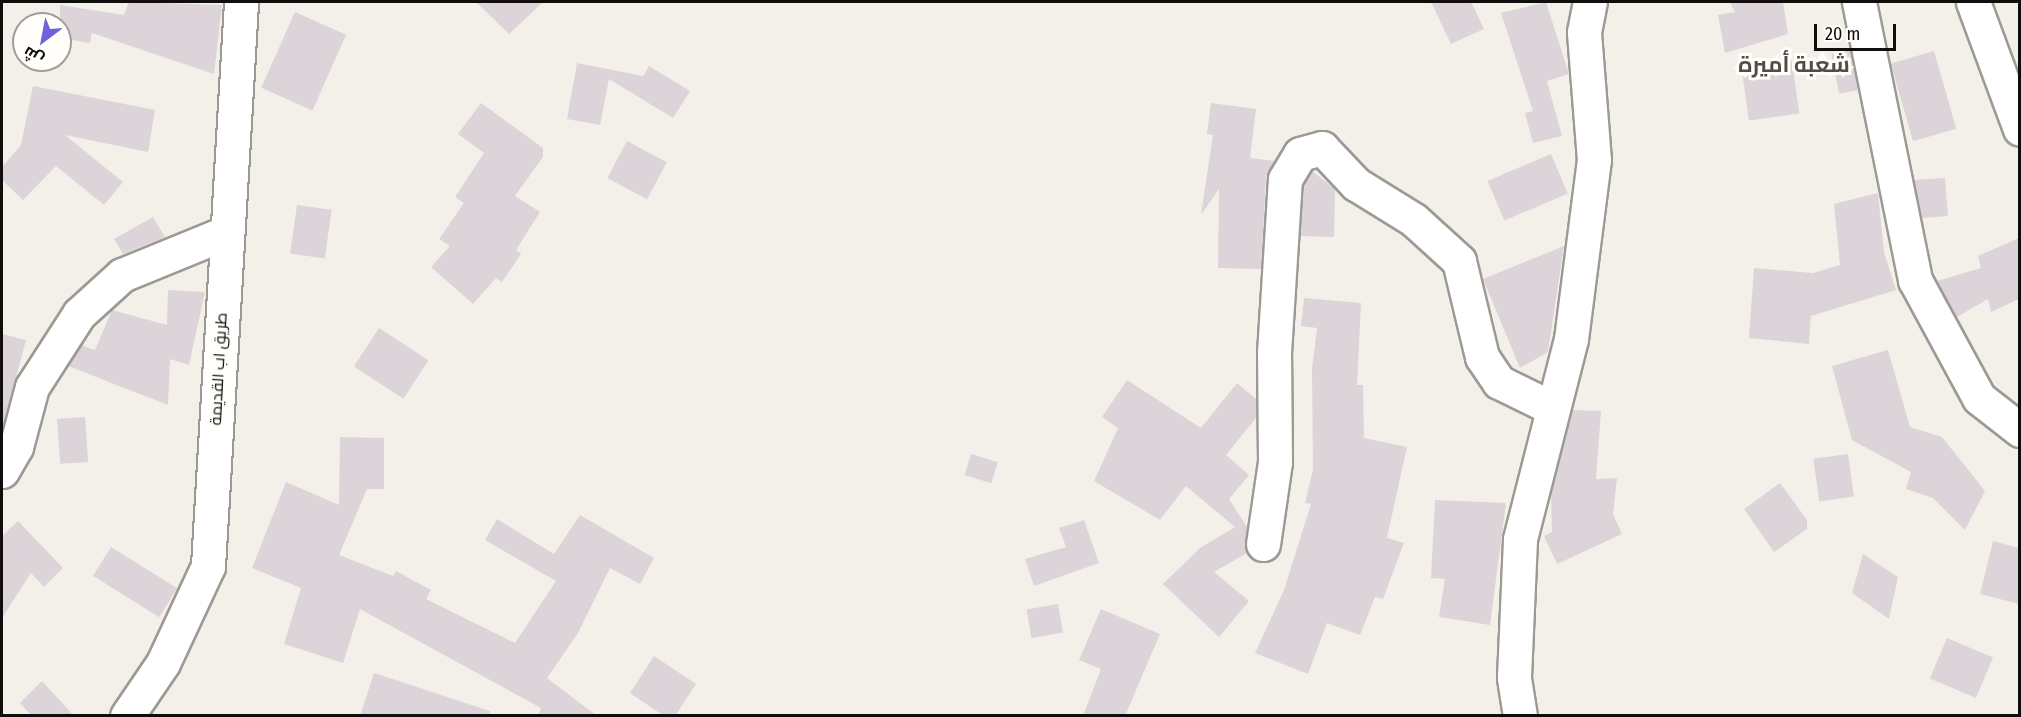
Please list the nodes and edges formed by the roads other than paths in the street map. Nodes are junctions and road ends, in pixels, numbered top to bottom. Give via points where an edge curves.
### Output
1 (241, 2) edge
2 (1590, 2) edge
3 (1859, 2) edge
4 (1973, 2) edge
5 (2019, 129) edge
6 (225, 233) junction
7 (1552, 408) junction
8 (2019, 430) edge
9 (2, 471) edge
10 (1263, 544) dead end
11 (127, 716) edge
12 (1520, 716) edge

1 - 6 street, طريق اب القديمة
2 - 7 street via 1584,32 1594,160 1571,339
3 - 8 street via 1915,280 1979,398
4 - 5 street
6 - 9 street via 122,275 79,314 32,387 16,447
6 - 11 street, طريق اب القديمة via 208,566 164,663
7 - 10 street via 1499,382 1482,357 1459,261 1414,220 1356,184 1322,148 1300,154 1285,179 1274,353 1275,462
7 - 12 street via 1520,539 1514,677

